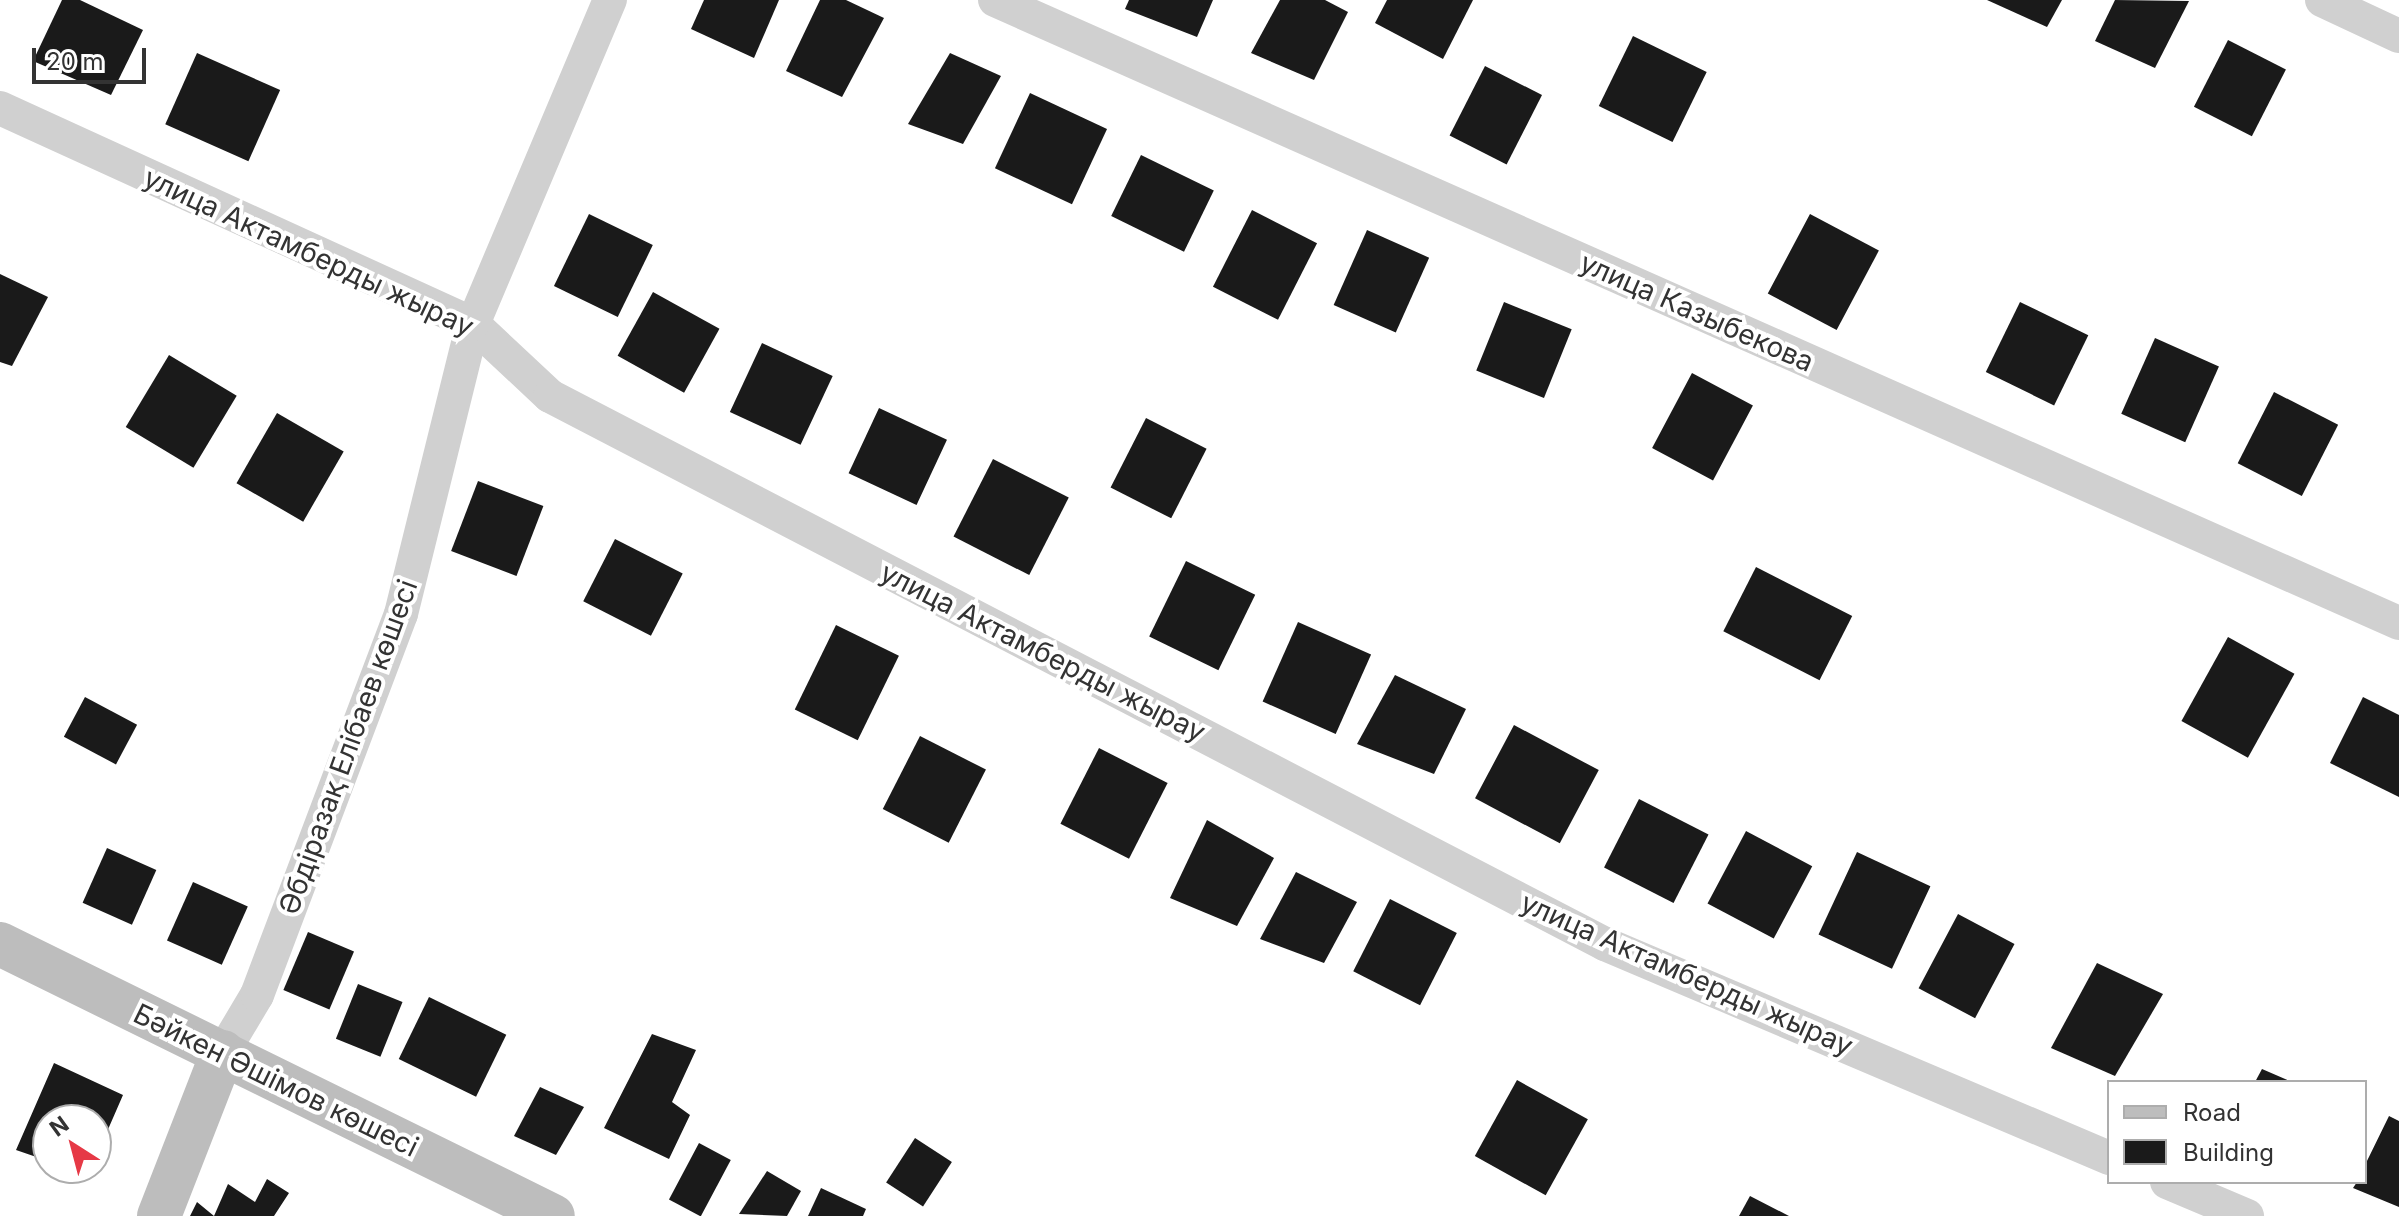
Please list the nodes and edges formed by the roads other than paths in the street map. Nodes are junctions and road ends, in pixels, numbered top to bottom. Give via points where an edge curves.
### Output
1 (610, 0) edge
2 (995, 0) edge
3 (2322, 0) edge
4 (2399, 36) edge
5 (0, 108) edge
6 (473, 324) junction
7 (2399, 623) edge
8 (0, 944) edge
9 (223, 1052) junction
10 (2107, 1157) edge
11 (2172, 1184) edge
12 (159, 1216) edge
13 (553, 1216) edge
14 (2247, 1216) edge

1 - 6 street, Әбдіразақ Елібаев көшесі
2 - 7 street, улица Казыбекова
3 - 4 street
5 - 6 street, улица Актамберды жырау
6 - 9 street, Әбдіразақ Елібаев көшесі via 401,614 257,995
6 - 10 street, улица Актамберды жырау via 550,396 1591,937
8 - 9 main road, Бәйкен Әшімов көшесі
9 - 12 main road, Әбдіразақ Елібаев көшесі
9 - 13 main road, Бәйкен Әшімов көшесі
11 - 14 street

